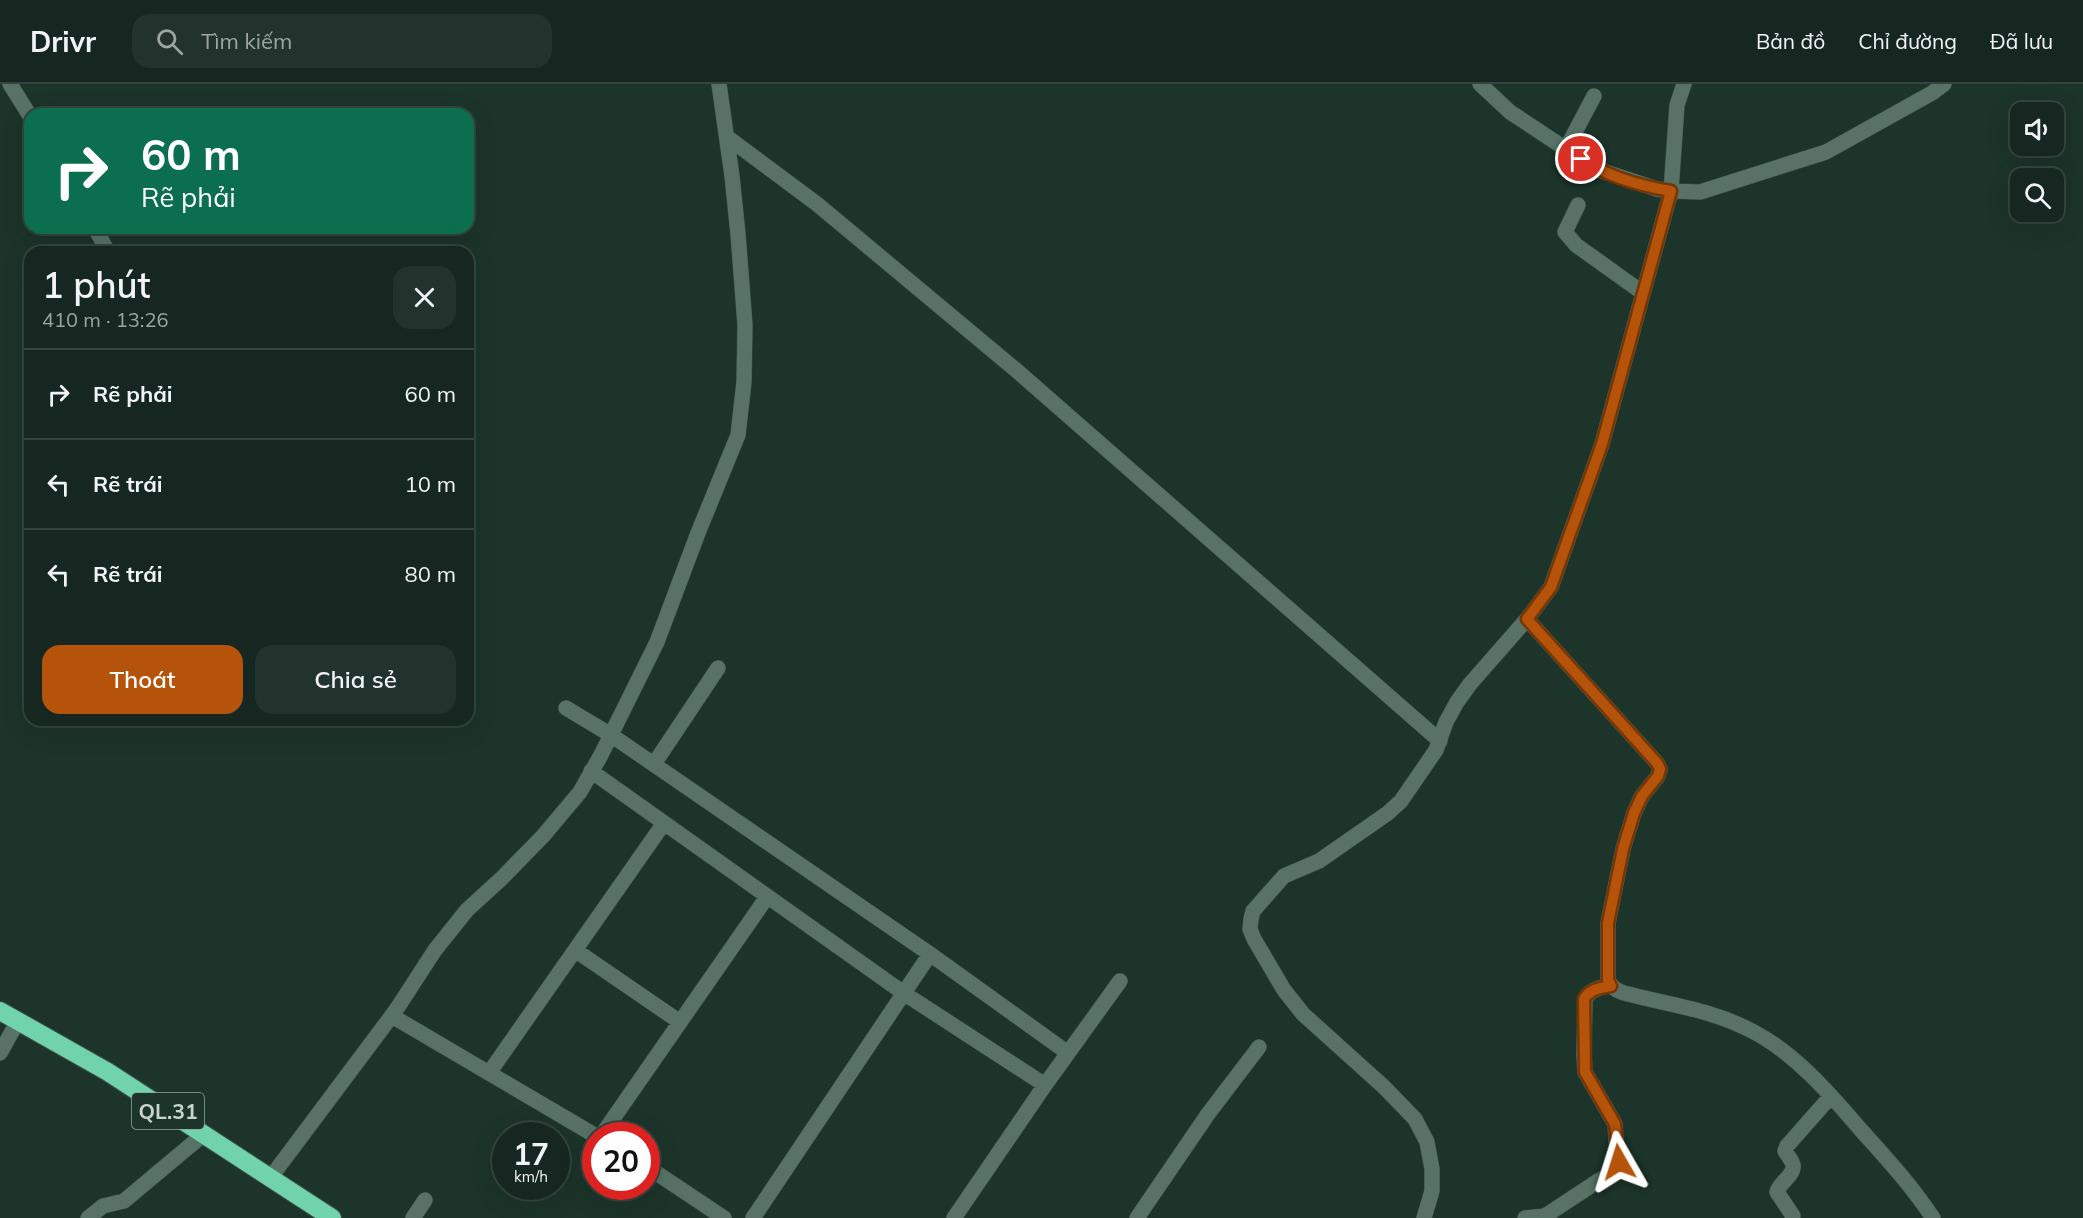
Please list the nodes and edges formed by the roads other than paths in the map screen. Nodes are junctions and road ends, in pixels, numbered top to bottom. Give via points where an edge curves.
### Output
1 (10, 84) edge
2 (719, 84) edge
3 (1480, 84) edge
4 (1684, 84) edge
5 (1944, 84) edge
6 (1594, 96) dead end
7 (25, 108) edge
8 (727, 137) junction
9 (1566, 149) junction
10 (1671, 191) junction
11 (1578, 205) dead end
12 (1643, 292) junction
13 (1527, 619) junction
14 (718, 668) dead end
15 (566, 708) dead end
16 (611, 735) junction
17 (1440, 741) junction
18 (654, 764) junction
19 (591, 771) junction
20 (664, 823) junction
21 (767, 897) junction
22 (575, 950) junction
23 (930, 954) junction
24 (1120, 981) dead end
25 (1611, 986) junction
26 (905, 994) junction
27 (0, 1011) edge
28 (392, 1016) junction
29 (18, 1021) junction
30 (680, 1022) junction
31 (1259, 1047) dead end
32 (0, 1053) edge
33 (1068, 1053) junction
34 (489, 1073) junction
35 (1045, 1084) junction
36 (1831, 1096) junction
37 (611, 1122) edge
38 (582, 1128) edge
39 (204, 1134) junction
40 (660, 1175) edge
41 (271, 1177) junction
42 (425, 1200) dead end
43 (1793, 1216) dead end
44 (88, 1218) edge
45 (332, 1218) edge
46 (413, 1218) edge
47 (723, 1218) edge
48 (753, 1218) edge
49 (954, 1218) edge
50 (1137, 1218) edge
51 (1424, 1218) edge
52 (1525, 1218) edge
53 (1933, 1218) edge

1 - 7 street
2 - 8 street
3 - 9 street via 1510,112
4 - 10 street via 1677,105
5 - 10 street via 1826,152 1700,192
6 - 9 street
8 - 16 street via 745,325 738,435 657,642
8 - 17 street via 817,204 1016,370
9 - 10 street via 1596,169
10 - 12 street
11 - 12 street via 1565,232 1576,245
12 - 13 street via 1602,444 1551,587
13 - 17 street via 1470,684 1446,722
13 - 25 street via 1660,769 1634,813 1623,849 1608,923
14 - 18 street
15 - 16 street
16 - 18 street
16 - 19 street
17 - 51 street via 1401,801 1319,861 1284,876 1253,911 1250,929 1284,990 1303,1014 1415,1119 1427,1142 1432,1169 1432,1191
18 - 23 street
19 - 20 street
19 - 28 street via 580,792 543,836 461,918 435,950
20 - 21 street
20 - 22 street
21 - 26 street
21 - 30 street
22 - 30 street
22 - 34 street
23 - 26 street
23 - 33 street
24 - 33 street
25 - 36 street via 1624,993 1705,1011 1754,1032 1788,1054
25 - 52 street via 1594,990 1584,999 1584,1054 1585,1072 1615,1124 1618,1167 1545,1216
26 - 35 street
26 - 48 street
27 - 29 highway, QL.31
28 - 34 street
28 - 41 street
29 - 32 street
29 - 39 highway, QL.31 via 108,1072
30 - 37 street
31 - 50 street
33 - 35 street
34 - 38 street
35 - 49 street
36 - 43 street via 1785,1151 1793,1164 1792,1171 1777,1192
36 - 53 street via 1913,1188
39 - 41 highway, QL.31
39 - 44 street via 124,1201 103,1206
40 - 47 street
41 - 45 highway, QL.31
42 - 46 street

